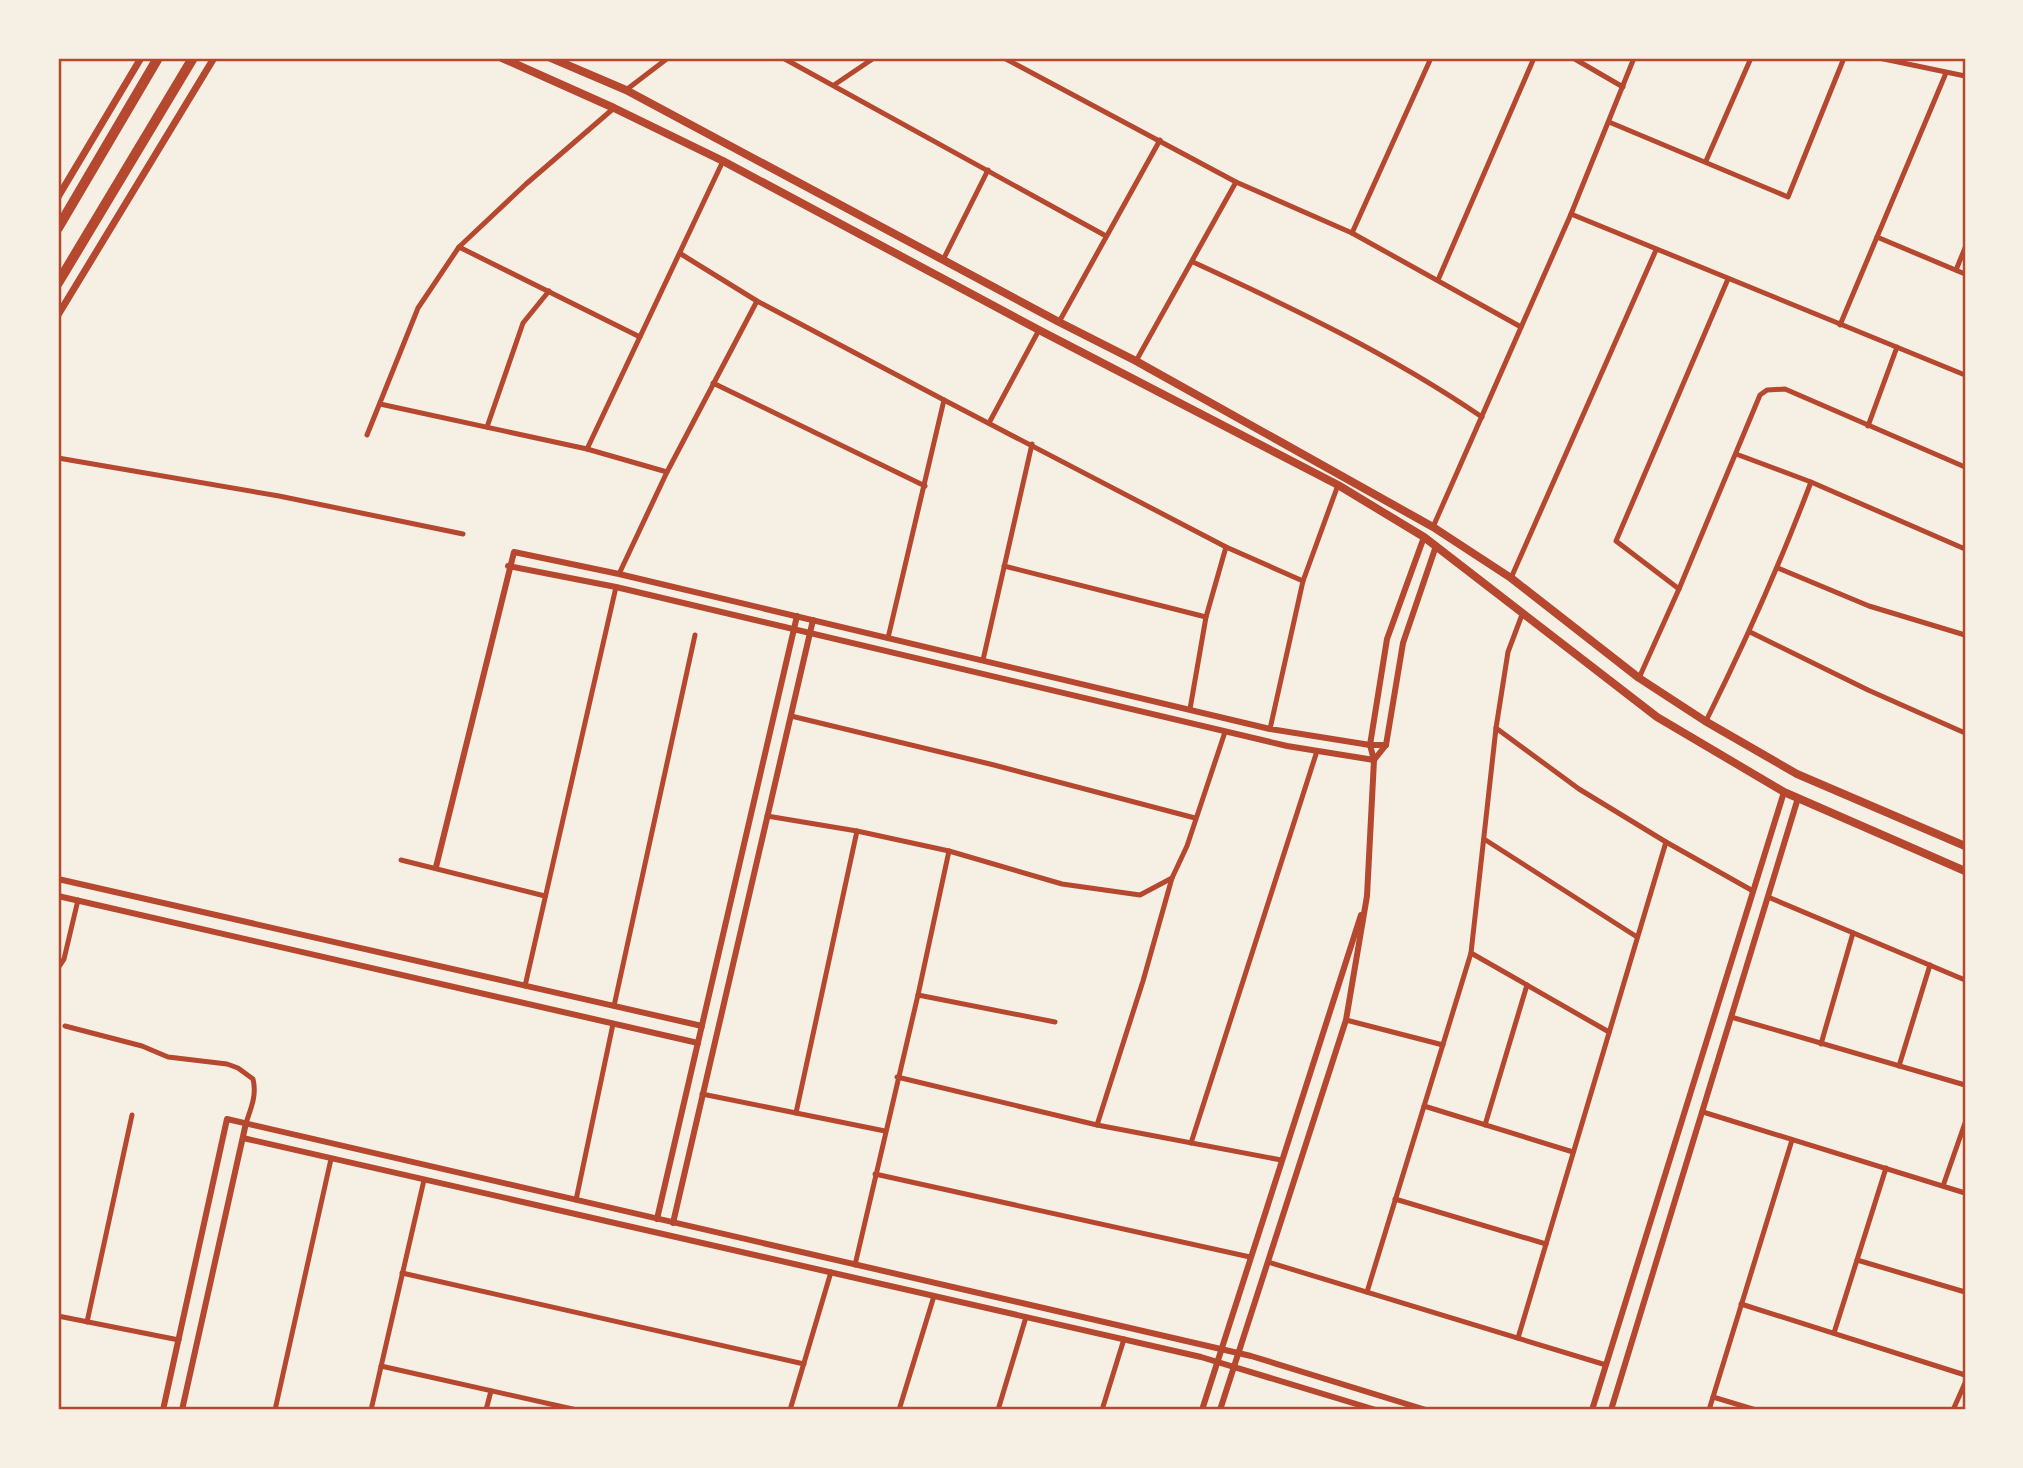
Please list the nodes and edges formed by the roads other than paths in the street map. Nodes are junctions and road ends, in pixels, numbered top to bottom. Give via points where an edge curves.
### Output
1 (141, 58) edge
2 (158, 58) edge
3 (193, 58) edge
4 (214, 58) edge
5 (502, 58) edge
6 (551, 58) edge
7 (668, 58) edge
8 (783, 58) edge
9 (874, 58) edge
10 (1004, 58) edge
11 (1431, 58) edge
12 (1535, 58) edge
13 (1573, 58) edge
14 (1634, 58) edge
15 (1751, 58) edge
16 (1844, 58) edge
17 (1879, 58) edge
18 (1947, 74) junction
19 (1965, 76) edge
20 (834, 85) junction
21 (1622, 87) junction
22 (625, 90) junction
23 (614, 108) junction
24 (1609, 122) junction
25 (1160, 140) junction
26 (1706, 161) junction
27 (723, 162) junction
28 (988, 170) junction
29 (1236, 182) junction
30 (58, 197) edge
31 (1571, 214) junction
32 (58, 228) edge
33 (1352, 233) junction
34 (1106, 236) junction
35 (1877, 237) junction
36 (459, 247) junction
37 (1965, 248) edge
38 (1656, 250) junction
39 (681, 254) junction
40 (943, 260) junction
41 (1194, 262) junction
42 (1956, 270) junction
43 (1965, 274) edge
44 (1728, 279) junction
45 (1438, 280) junction
46 (58, 282) edge
47 (549, 291) junction
48 (757, 301) junction
49 (58, 315) edge
50 (1059, 322) junction
51 (1840, 325) junction
52 (1521, 327) junction
53 (1039, 330) junction
54 (640, 337) junction
55 (1897, 347) junction
56 (1136, 361) junction
57 (1965, 375) edge
58 (713, 383) junction
59 (944, 400) junction
60 (380, 404) junction
61 (1482, 417) junction
62 (989, 423) junction
63 (1868, 426) junction
64 (487, 427) junction
65 (367, 435) dead end
66 (1032, 444) junction
67 (587, 449) junction
68 (1736, 454) junction
69 (58, 458) edge
70 (1965, 467) edge
71 (667, 472) junction
72 (1811, 481) junction
73 (1338, 485) junction
74 (925, 486) junction
75 (1433, 527) junction
76 (463, 534) dead end
77 (1424, 537) junction
78 (1436, 546) junction
79 (1226, 547) junction
80 (1965, 549) edge
81 (508, 566) junction
82 (1004, 566) junction
83 (1778, 568) junction
84 (619, 575) junction
85 (1511, 578) junction
86 (1303, 581) junction
87 (616, 587) junction
88 (1679, 589) junction
89 (1523, 612) junction
90 (797, 616) junction
91 (1206, 617) junction
92 (813, 620) junction
93 (794, 630) junction
94 (1750, 632) junction
95 (811, 634) junction
96 (695, 635) dead end
97 (1965, 635) edge
98 (888, 638) junction
99 (984, 660) junction
100 (1639, 678) junction
101 (1190, 709) junction
102 (791, 716) junction
103 (1706, 721) junction
104 (1496, 728) junction
105 (1270, 729) junction
106 (1225, 732) junction
107 (1965, 733) edge
108 (1370, 745) junction
109 (1386, 745) junction
110 (1317, 751) junction
111 (1374, 760) junction
112 (1784, 792) junction
113 (1798, 798) junction
114 (767, 816) junction
115 (1195, 818) junction
116 (857, 831) junction
117 (1484, 839) junction
118 (1665, 842) junction
119 (1965, 846) edge
120 (949, 851) junction
121 (401, 860) dead end
122 (436, 867) junction
123 (1965, 871) edge
124 (1172, 878) junction
125 (58, 879) edge
126 (1753, 891) junction
127 (58, 896) edge
128 (545, 896) junction
129 (1367, 896) junction
130 (1768, 897) junction
131 (78, 900) junction
132 (1853, 933) junction
133 (1637, 937) junction
134 (1471, 953) junction
135 (1930, 965) junction
136 (58, 968) edge
137 (1965, 980) edge
138 (1527, 985) junction
139 (525, 986) junction
140 (918, 995) junction
141 (614, 1006) junction
142 (1731, 1017) junction
143 (1346, 1020) junction
144 (1055, 1022) dead end
145 (613, 1024) junction
146 (65, 1026) dead end
147 (702, 1026) junction
148 (1609, 1032) junction
149 (698, 1043) junction
150 (1821, 1044) junction
151 (1443, 1045) junction
152 (1899, 1066) junction
153 (897, 1077) junction
154 (1965, 1085) edge
155 (702, 1094) junction
156 (1424, 1106) junction
157 (1703, 1112) junction
158 (796, 1113) junction
159 (132, 1115) dead end
160 (1965, 1123) edge
161 (246, 1124) junction
162 (1097, 1125) junction
163 (1485, 1125) junction
164 (885, 1131) junction
165 (243, 1138) junction
166 (1792, 1140) junction
167 (1191, 1143) junction
168 (1573, 1152) junction
169 (331, 1158) junction
170 (1281, 1160) junction
171 (1886, 1168) junction
172 (875, 1174) junction
173 (424, 1180) junction
174 (1943, 1186) junction
175 (1965, 1193) edge
176 (1395, 1199) junction
177 (576, 1200) junction
178 (657, 1219) junction
179 (673, 1223) junction
180 (1546, 1244) junction
181 (1250, 1257) junction
182 (1857, 1260) junction
183 (1268, 1262) junction
184 (855, 1265) junction
185 (831, 1272) junction
186 (402, 1273) junction
187 (1367, 1292) junction
188 (1965, 1292) edge
189 (934, 1296) junction
190 (1741, 1304) junction
191 (58, 1316) edge
192 (1026, 1317) junction
193 (87, 1322) junction
194 (1834, 1333) junction
195 (1518, 1338) junction
196 (1124, 1339) junction
197 (178, 1340) junction
198 (1221, 1350) junction
199 (1238, 1354) junction
200 (1217, 1361) junction
201 (804, 1364) junction
202 (1606, 1365) junction
203 (381, 1366) junction
204 (1234, 1366) junction
205 (1965, 1375) edge
206 (1965, 1383) edge
207 (491, 1391) junction
208 (1713, 1397) junction
209 (163, 1410) edge
210 (182, 1410) edge
211 (275, 1410) edge
212 (371, 1410) edge
213 (486, 1410) edge
214 (577, 1410) edge
215 (790, 1410) edge
216 (899, 1410) edge
217 (998, 1410) edge
218 (1102, 1410) edge
219 (1202, 1410) edge
220 (1220, 1410) edge
221 (1376, 1410) edge
222 (1426, 1410) edge
223 (1592, 1410) edge
224 (1611, 1410) edge
225 (1709, 1410) edge
226 (1756, 1410) edge
227 (1953, 1410) edge

1 - 30 main road
2 - 32 highway
3 - 46 highway
4 - 49 main road
5 - 23 main road
6 - 22 main road
7 - 22 street
8 - 20 street
9 - 20 street
10 - 25 street
11 - 33 street
12 - 45 street
13 - 21 street
14 - 21 street
15 - 26 street
16 - 26 street via 1788,197
17 - 18 street
18 - 19 street
18 - 35 street
20 - 28 street
21 - 24 street
22 - 40 main road
23 - 27 main road
23 - 36 street
24 - 26 street
24 - 31 street
25 - 29 street
25 - 34 street
27 - 39 street
27 - 53 main road
28 - 34 street
28 - 40 street
29 - 33 street
29 - 41 street
31 - 38 street
31 - 52 street
33 - 45 street
34 - 50 street
35 - 42 street
35 - 51 street
36 - 47 street
36 - 60 street via 418,308
37 - 42 street
38 - 44 street
38 - 85 street
39 - 48 street
39 - 54 street
40 - 50 main road
41 - 56 street
41 - 61 street via 1329,325
42 - 43 street
44 - 51 street
44 - 88 street via 1616,541
45 - 52 street
47 - 54 street
47 - 64 street via 523,323
48 - 58 street
48 - 59 street
50 - 56 main road
51 - 55 street
52 - 61 street
53 - 62 street
53 - 73 main road
54 - 67 street
55 - 57 street
55 - 63 street
56 - 75 main road
58 - 71 street
58 - 74 street
59 - 62 street
59 - 74 street
60 - 64 street
60 - 65 street
61 - 75 street
62 - 66 street
63 - 68 street via 1777,387 1760,395
63 - 70 street
64 - 67 street
66 - 79 street
66 - 82 street
67 - 71 street
68 - 72 street
68 - 88 street
69 - 76 street
71 - 84 street
72 - 80 street
72 - 83 street
73 - 77 main road
73 - 86 street
74 - 98 street
75 - 85 main road
77 - 78 main road
77 - 108 street via 1387,639
78 - 89 main road
78 - 109 street via 1403,643
79 - 86 street
79 - 91 street
81 - 84 street via 514,552
81 - 87 street
81 - 122 street
82 - 91 street
82 - 99 street
83 - 94 street
83 - 97 street via 1869,606
84 - 90 street
85 - 100 main road
86 - 105 street
87 - 93 street
87 - 128 street
88 - 100 street
89 - 104 street via 1508,652
89 - 112 main road via 1657,717
90 - 92 street
90 - 93 street
91 - 101 street
92 - 95 street
92 - 98 street
93 - 95 street
93 - 147 street
94 - 103 street
94 - 107 street
95 - 102 street
95 - 106 street
96 - 141 street
98 - 99 street
99 - 101 street
100 - 103 main road
101 - 105 street
102 - 114 street
102 - 115 street
103 - 119 main road via 1797,774
104 - 117 street
104 - 118 street via 1579,789
105 - 108 street
106 - 110 street
106 - 115 street
108 - 109 street
108 - 111 street
109 - 111 street
110 - 111 street
110 - 167 street
111 - 129 street
112 - 113 main road
112 - 126 street
113 - 123 main road
113 - 130 street
114 - 116 street
114 - 155 street
115 - 124 street
116 - 120 street
116 - 158 street
117 - 133 street
117 - 134 street
118 - 126 street
118 - 133 street
120 - 124 street via 1062,884 1140,895
120 - 140 street
121 - 122 street
122 - 128 street
124 - 162 street
125 - 139 street
126 - 202 street
127 - 131 street
128 - 139 street
129 - 143 street
129 - 170 street
130 - 132 street
130 - 142 street
131 - 136 street
131 - 145 street
132 - 135 street
132 - 150 street
133 - 148 street
134 - 138 street
134 - 151 street
135 - 137 street
135 - 152 street
138 - 148 street
138 - 163 street
139 - 141 street
140 - 144 street
140 - 153 street
141 - 147 street
142 - 150 street
142 - 157 street
143 - 151 street
143 - 183 street
145 - 149 street
145 - 177 street
146 - 161 street via 168,1057 238,1068 253,1079 255,1088
147 - 149 street
148 - 168 street
149 - 178 street
150 - 152 street
151 - 156 street
152 - 154 street
153 - 162 street
153 - 164 street
155 - 158 street
155 - 179 street
156 - 163 street
156 - 176 street
157 - 166 street
157 - 224 street
158 - 164 street
159 - 193 street
160 - 174 street
161 - 165 street
161 - 177 street
161 - 197 street via 227,1119
162 - 167 street
163 - 168 street
164 - 172 street
165 - 169 street
165 - 210 street
166 - 171 street
166 - 190 street
167 - 170 street
168 - 180 street
169 - 173 street
169 - 211 street
170 - 181 street
171 - 174 street
171 - 182 street
172 - 181 street
172 - 184 street
173 - 185 street
173 - 186 street
174 - 175 street
176 - 180 street
176 - 187 street
177 - 178 street
178 - 179 street
179 - 184 street
180 - 195 street
181 - 198 street
182 - 188 street
182 - 194 street
183 - 187 street
183 - 199 street
184 - 198 street
185 - 189 street
185 - 201 street
186 - 201 street
186 - 203 street
187 - 195 street
189 - 192 street
189 - 216 street
190 - 194 street
190 - 208 street
191 - 193 street
192 - 196 street
192 - 217 street
193 - 197 street
194 - 205 street
195 - 202 street
196 - 200 street
196 - 218 street
197 - 209 street
198 - 199 street
198 - 200 street
199 - 204 street
199 - 222 street
200 - 204 street
200 - 219 street
201 - 215 street
202 - 223 street
203 - 207 street
203 - 212 street
204 - 220 street
204 - 221 street
206 - 227 street
207 - 213 street
207 - 214 street
208 - 225 street
208 - 226 street

